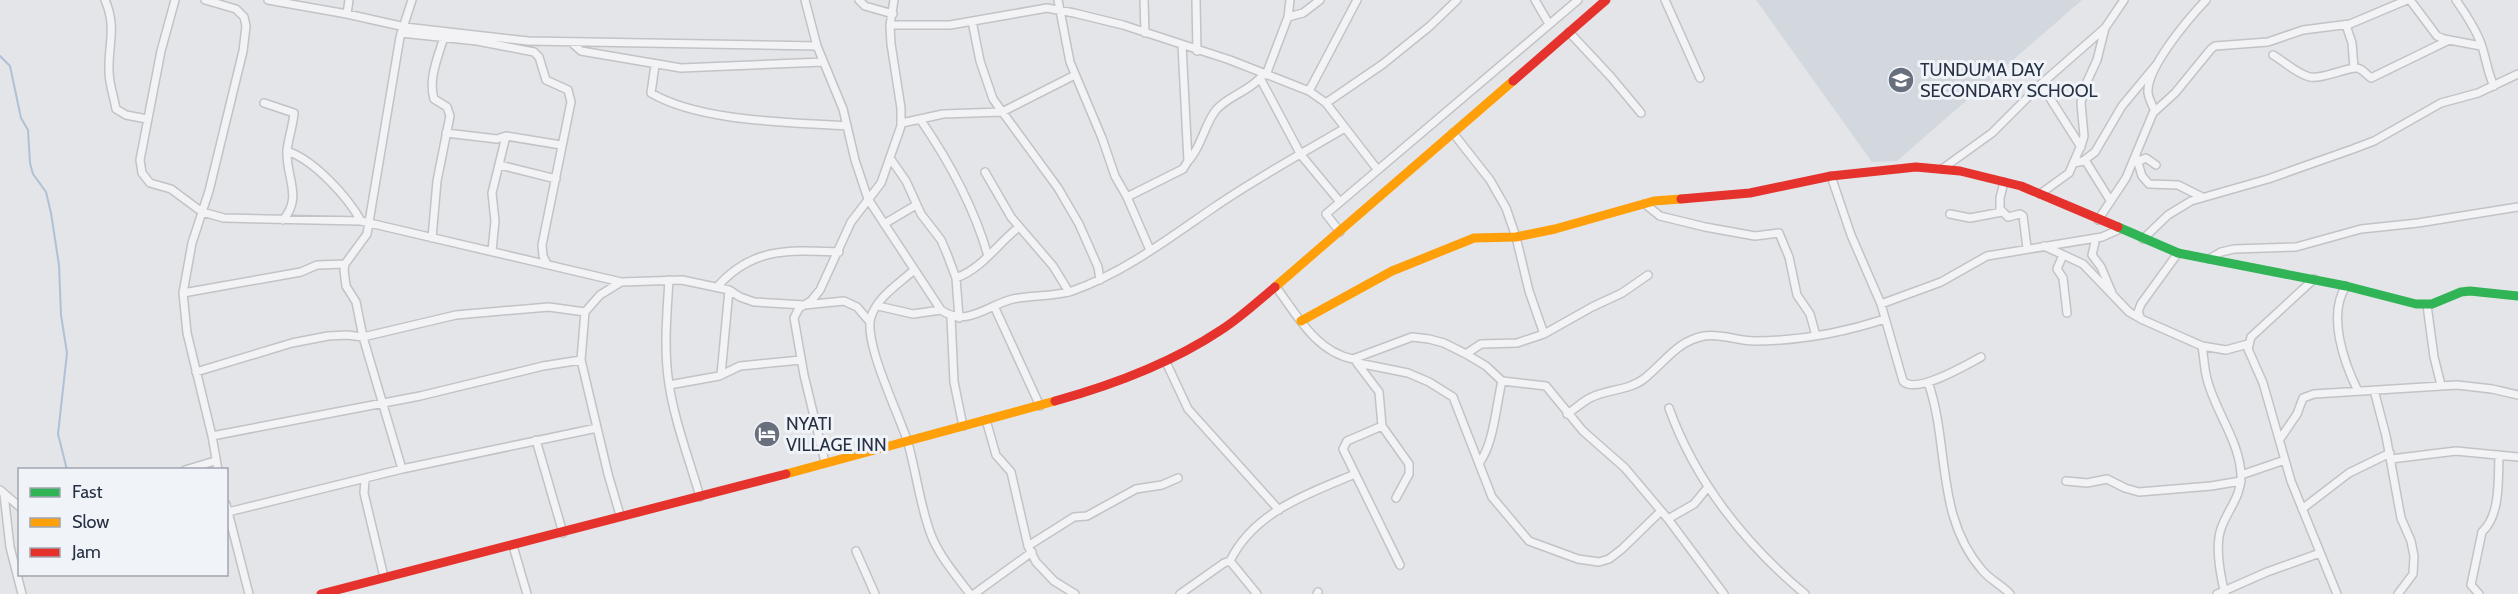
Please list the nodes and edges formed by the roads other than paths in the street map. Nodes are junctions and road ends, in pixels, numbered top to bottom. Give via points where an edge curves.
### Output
1 (105, 0) edge
2 (175, 0) edge
3 (205, 0) edge
4 (268, 0) edge
5 (349, 0) edge
6 (412, 0) edge
7 (805, 0) edge
8 (859, 0) edge
9 (894, 0) edge
10 (1058, 0) edge
11 (1144, 0) edge
12 (1196, 0) edge
13 (1290, 0) edge
14 (1320, 0) edge
15 (1357, 0) edge
16 (1457, 0) edge
17 (1535, 0) edge
18 (1578, 0) edge
19 (1606, 0) edge
20 (1665, 0) edge
21 (2124, 0) edge
22 (2206, 0) edge
23 (2408, 0) edge
24 (2456, 0) edge
25 (1059, 10) junction
26 (347, 14) junction
27 (893, 14) junction
28 (1288, 17) junction
29 (972, 21) junction
30 (1550, 24) junction
31 (890, 25) junction
32 (2346, 25) junction
33 (2105, 28) junction
34 (403, 30) junction
35 (1569, 32) junction
36 (1145, 33) junction
37 (444, 37) junction
38 (2449, 40) junction
39 (571, 42) junction
40 (1182, 45) junction
41 (817, 46) junction
42 (2481, 46) junction
43 (1197, 51) junction
44 (2273, 55) dead end
45 (823, 62) junction
46 (2157, 64) junction
47 (655, 65) junction
48 (2354, 68) junction
49 (2518, 74) edge
50 (1075, 75) junction
51 (1263, 76) junction
52 (1700, 78) dead end
53 (2041, 84) junction
54 (2494, 86) junction
55 (1309, 91) junction
56 (1326, 103) junction
57 (264, 104) dead end
58 (2155, 111) junction
59 (1002, 112) junction
60 (1641, 113) dead end
61 (147, 119) junction
62 (920, 119) junction
63 (902, 123) junction
64 (847, 126) junction
65 (1346, 128) junction
66 (446, 133) junction
67 (1453, 133) junction
68 (506, 136) junction
69 (561, 145) junction
70 (2081, 147) junction
71 (287, 151) junction
72 (2135, 153) junction
73 (1301, 154) junction
74 (890, 158) junction
75 (2085, 160) junction
76 (1188, 161) junction
77 (2137, 162) junction
78 (2074, 163) junction
79 (500, 165) junction
80 (2156, 165) dead end
81 (1377, 169) junction
82 (1942, 169) junction
83 (985, 172) dead end
84 (1831, 176) junction
85 (556, 179) junction
86 (2004, 182) junction
87 (2040, 194) junction
88 (2202, 197) junction
89 (1127, 198) junction
90 (868, 199) junction
91 (2110, 200) junction
92 (1340, 202) junction
93 (1646, 204) junction
94 (916, 205) junction
95 (2518, 207) edge
96 (202, 212) junction
97 (2002, 212) junction
98 (1950, 214) dead end
99 (283, 220) junction
100 (2098, 220) junction
101 (365, 222) junction
102 (884, 224) junction
103 (1019, 227) junction
104 (2120, 229) junction
105 (1340, 231) junction
106 (1516, 237) junction
107 (432, 238) junction
108 (2096, 238) junction
109 (2143, 240) junction
110 (2044, 246) junction
111 (2027, 248) junction
112 (1150, 250) junction
113 (492, 251) junction
114 (838, 252) junction
115 (2178, 253) junction
116 (2063, 255) junction
117 (988, 256) junction
118 (2209, 259) junction
119 (345, 264) junction
120 (547, 264) junction
121 (914, 270) junction
122 (1648, 275) dead end
123 (956, 278) junction
124 (2314, 279) junction
125 (669, 280) junction
126 (1100, 280) junction
127 (621, 282) junction
128 (2346, 286) junction
129 (717, 287) junction
130 (1276, 287) junction
131 (729, 290) junction
132 (1069, 292) junction
133 (183, 293) junction
134 (2112, 295) junction
135 (2518, 296) edge
136 (1881, 304) junction
137 (804, 305) junction
138 (2427, 305) junction
139 (878, 306) junction
140 (994, 306) junction
141 (941, 310) junction
142 (585, 312) junction
143 (2067, 314) dead end
144 (955, 317) junction
145 (1885, 319) junction
146 (2141, 319) junction
147 (1302, 321) junction
148 (870, 322) junction
149 (1544, 334) junction
150 (1816, 336) junction
151 (363, 337) junction
152 (2248, 344) junction
153 (2202, 346) junction
154 (1466, 354) junction
155 (1981, 357) dead end
156 (581, 360) junction
157 (801, 360) junction
158 (1355, 361) junction
159 (1166, 362) junction
160 (196, 372) junction
161 (722, 375) junction
162 (1502, 381) junction
163 (1928, 382) junction
164 (669, 385) junction
165 (2441, 385) junction
166 (2374, 390) junction
167 (2358, 391) junction
168 (2518, 395) edge
169 (381, 402) junction
170 (1040, 406) junction
171 (1669, 408) dead end
172 (1567, 414) junction
173 (986, 420) junction
174 (963, 426) junction
175 (1382, 426) junction
176 (597, 428) junction
177 (212, 436) junction
178 (2280, 439) junction
179 (536, 440) junction
180 (907, 440) junction
181 (2499, 455) junction
182 (2390, 456) junction
183 (2518, 457) edge
184 (2285, 460) junction
185 (215, 461) junction
186 (825, 462) junction
187 (1480, 462) junction
188 (192, 468) edge
189 (217, 468) edge
190 (402, 469) junction
191 (1355, 474) junction
192 (1178, 478) dead end
193 (2241, 478) junction
194 (365, 480) junction
195 (2066, 481) dead end
196 (1708, 487) junction
197 (2, 492) edge
198 (700, 498) junction
199 (1396, 498) dead end
200 (18, 505) edge
201 (228, 508) edge
202 (2302, 509) junction
203 (1279, 510) junction
204 (1661, 511) junction
205 (228, 512) edge
206 (620, 515) junction
207 (1668, 519) junction
208 (563, 532) junction
209 (513, 546) junction
210 (1030, 549) junction
211 (856, 551) dead end
212 (2320, 553) junction
213 (1230, 561) junction
214 (1400, 565) dead end
215 (384, 577) junction
216 (2222, 593) edge
217 (22, 594) edge
218 (249, 594) edge
219 (321, 594) edge
220 (527, 594) edge
221 (875, 594) edge
222 (970, 594) edge
223 (974, 594) edge
224 (1075, 594) edge
225 (1180, 594) edge
226 (1257, 594) edge
227 (1724, 594) edge
228 (1805, 594) edge
229 (2010, 594) edge
230 (2337, 594) edge
231 (2398, 594) edge
232 (2479, 594) edge

1 - 61 street via 113,38 109,68 116,109
2 - 61 street
3 - 96 street via 236,9 246,26
4 - 26 street
5 - 26 street
6 - 34 street
7 - 41 street
8 - 27 street via 865,6
9 - 27 street
10 - 25 street
11 - 36 street
12 - 43 street
13 - 28 street
14 - 28 street via 1303,13
15 - 55 street
16 - 56 street via 1383,64
17 - 30 street
18 - 30 street
19 - 35 main road
20 - 52 street
21 - 33 street
22 - 46 street
23 - 32 street
23 - 38 street via 2434,33
24 - 42 street
25 - 29 street via 1040,9
25 - 36 street
25 - 50 street
26 - 34 street
27 - 31 street
28 - 51 street
29 - 31 street via 928,27
29 - 59 street via 988,88
30 - 81 street
31 - 63 street
32 - 48 street
32 - 58 street via 2303,30 2268,42 2215,46
33 - 53 street
33 - 70 street via 2081,104
34 - 37 street
34 - 39 street
34 - 101 street
35 - 60 street
35 - 67 main road
36 - 40 street
37 - 66 street via 432,83 434,99 450,111
37 - 69 street via 534,52 546,80 566,88 570,94
38 - 42 street
38 - 48 street via 2371,78
39 - 41 street
39 - 47 street via 581,51
40 - 43 street
40 - 76 street
41 - 45 street
42 - 54 street
43 - 51 street via 1230,60
44 - 48 street via 2312,78
45 - 47 street via 701,68
45 - 64 street
46 - 58 street via 2148,93
46 - 75 street via 2122,106 2095,152
47 - 64 street via 651,93 693,110
49 - 54 street
50 - 59 street
50 - 89 street
51 - 55 street
51 - 73 street
51 - 76 street via 1214,112
53 - 70 street
53 - 82 street via 1992,133
54 - 88 street via 2441,103 2353,149
55 - 56 street
56 - 65 street
57 - 71 street via 294,114
58 - 72 street
59 - 62 street via 943,114
59 - 126 street via 1058,188 1079,224
61 - 96 street via 141,160 144,179 171,189
62 - 63 street
62 - 117 street via 960,185
63 - 74 street
64 - 90 street
65 - 73 street
65 - 81 street
66 - 68 street via 494,139
66 - 107 street
67 - 105 main road
67 - 106 street via 1490,180
68 - 69 street
68 - 79 street
69 - 85 street
70 - 78 street
71 - 99 street via 294,198
71 - 101 street via 311,162
72 - 77 street
72 - 91 street via 2126,178
73 - 92 street
73 - 112 street
74 - 90 street via 881,183
74 - 94 street
75 - 78 street
75 - 91 street
76 - 89 street via 1183,169
77 - 80 street via 2146,158
77 - 88 street via 2149,184 2178,185
78 - 87 street via 2069,173
79 - 85 street
79 - 113 street via 492,193
81 - 92 street
82 - 84 main road via 1916,167
82 - 86 main road
83 - 103 street
84 - 93 main road via 1750,193
84 - 136 street
85 - 120 street via 542,245
86 - 87 main road
86 - 97 street via 1999,204
87 - 100 main road
88 - 109 street via 2168,215
89 - 112 street
90 - 102 street
90 - 114 street via 851,222
91 - 100 street
92 - 105 street via 1326,214
93 - 106 main road
93 - 150 street via 1660,216 1705,227 1755,236 1779,233 1797,295 1810,314
94 - 102 street
94 - 123 street via 941,240
95 - 118 street via 2361,229 2296,247 2234,249
96 - 99 street via 224,218
96 - 133 street
97 - 98 street via 1970,218
97 - 111 street via 2008,217 2023,216
99 - 101 street
100 - 104 main road
101 - 107 street
101 - 119 street via 364,238
102 - 121 street
103 - 117 street
103 - 132 street via 1053,266
104 - 108 street
104 - 109 main road
105 - 130 main road
106 - 147 main road via 1474,238 1440,250 1392,271
106 - 149 street via 1528,291
107 - 113 street
108 - 110 street
108 - 134 street via 2092,255 2102,267
109 - 115 main road
110 - 111 street
110 - 116 street
111 - 136 street via 1987,256 1941,282
112 - 126 street
113 - 120 street
114 - 129 street via 786,250 756,258 733,270
114 - 137 street via 820,290
115 - 118 main road
115 - 146 street via 2141,304
116 - 134 street via 2082,264
116 - 143 street via 2057,269 2063,278
117 - 123 street via 983,264
118 - 124 main road
119 - 133 street via 317,265 301,272
119 - 151 street via 346,286 356,302
120 - 127 street
121 - 139 street
121 - 141 street
122 - 149 street
123 - 144 street
124 - 128 main road
124 - 152 street
125 - 127 street
125 - 129 street
125 - 164 street
126 - 132 street
127 - 142 street via 600,294
128 - 138 main road
128 - 167 street via 2339,306 2339,330 2350,376
129 - 131 street
130 - 147 street
130 - 159 main road via 1221,330
131 - 137 street via 754,302
131 - 161 street
132 - 140 street via 1012,299
133 - 160 street
134 - 146 street
135 - 138 main road via 2470,291
136 - 145 street
137 - 148 street via 844,301 857,307
137 - 157 street via 794,318
138 - 165 street
139 - 141 street via 913,314
139 - 148 street
140 - 144 street
140 - 170 street
141 - 144 street
142 - 151 street via 549,307 479,312
142 - 156 street
144 - 174 street via 954,382
145 - 150 street
145 - 163 street via 1903,381 1910,386
146 - 153 street
147 - 158 street via 1320,344
148 - 180 street via 885,384
149 - 154 street via 1517,343 1481,344
150 - 172 street via 1751,341 1702,336 1671,351 1635,384 1589,398
151 - 160 street via 347,334 292,343
151 - 169 street
152 - 153 street via 2226,350
152 - 178 street
153 - 193 street via 2207,378 2230,434
154 - 158 street via 1444,343 1412,337
154 - 162 street
155 - 163 street
156 - 169 street
156 - 176 street
157 - 161 street via 740,366
157 - 186 street
158 - 175 street via 1379,392
158 - 187 street via 1408,373 1453,397
159 - 170 main road via 1100,389
159 - 203 street via 1188,409
160 - 177 street
161 - 164 street
162 - 172 street via 1546,386
162 - 187 street via 1490,440
163 - 229 street via 1938,419 1954,522 1982,571
164 - 198 street
165 - 166 street
165 - 168 street via 2470,385
166 - 167 street
166 - 182 street
167 - 178 street via 2306,396
169 - 177 street
169 - 190 street
170 - 173 main road
171 - 196 street
172 - 204 street via 1625,468
173 - 174 main road
173 - 210 street via 996,454 1011,472
174 - 180 main road
175 - 191 street via 1344,442 1343,450
175 - 199 street via 1411,468
176 - 179 street
176 - 206 street
177 - 185 street
178 - 184 street
179 - 190 street
179 - 208 street
180 - 186 main road
180 - 222 street via 930,532
181 - 182 street via 2456,451
181 - 183 street
181 - 232 street via 2495,508 2482,532 2472,578 2471,585
182 - 202 street via 2349,473
182 - 231 street via 2401,518 2414,556 2413,574
184 - 193 street
184 - 202 street
185 - 188 street
185 - 189 street
186 - 198 main road
187 - 204 street via 1492,497 1529,541 1578,559 1609,559
190 - 194 street
191 - 203 street
191 - 214 street
192 - 210 street via 1136,489 1088,516 1074,517
193 - 195 street via 2211,486 2139,492 2107,479 2087,483
193 - 216 street via 2235,504 2219,537
194 - 201 street
194 - 215 street via 364,493
196 - 207 street via 1694,504
196 - 228 street via 1771,564
197 - 200 street
197 - 217 street
198 - 206 main road
202 - 212 street
203 - 213 street via 1249,530
204 - 207 street
205 - 218 street
206 - 208 main road
207 - 227 street
208 - 209 main road
209 - 215 main road
209 - 220 street
210 - 223 street
210 - 224 street via 1054,581
211 - 221 street
212 - 216 street
212 - 230 street
213 - 225 street
213 - 226 street
215 - 219 main road

